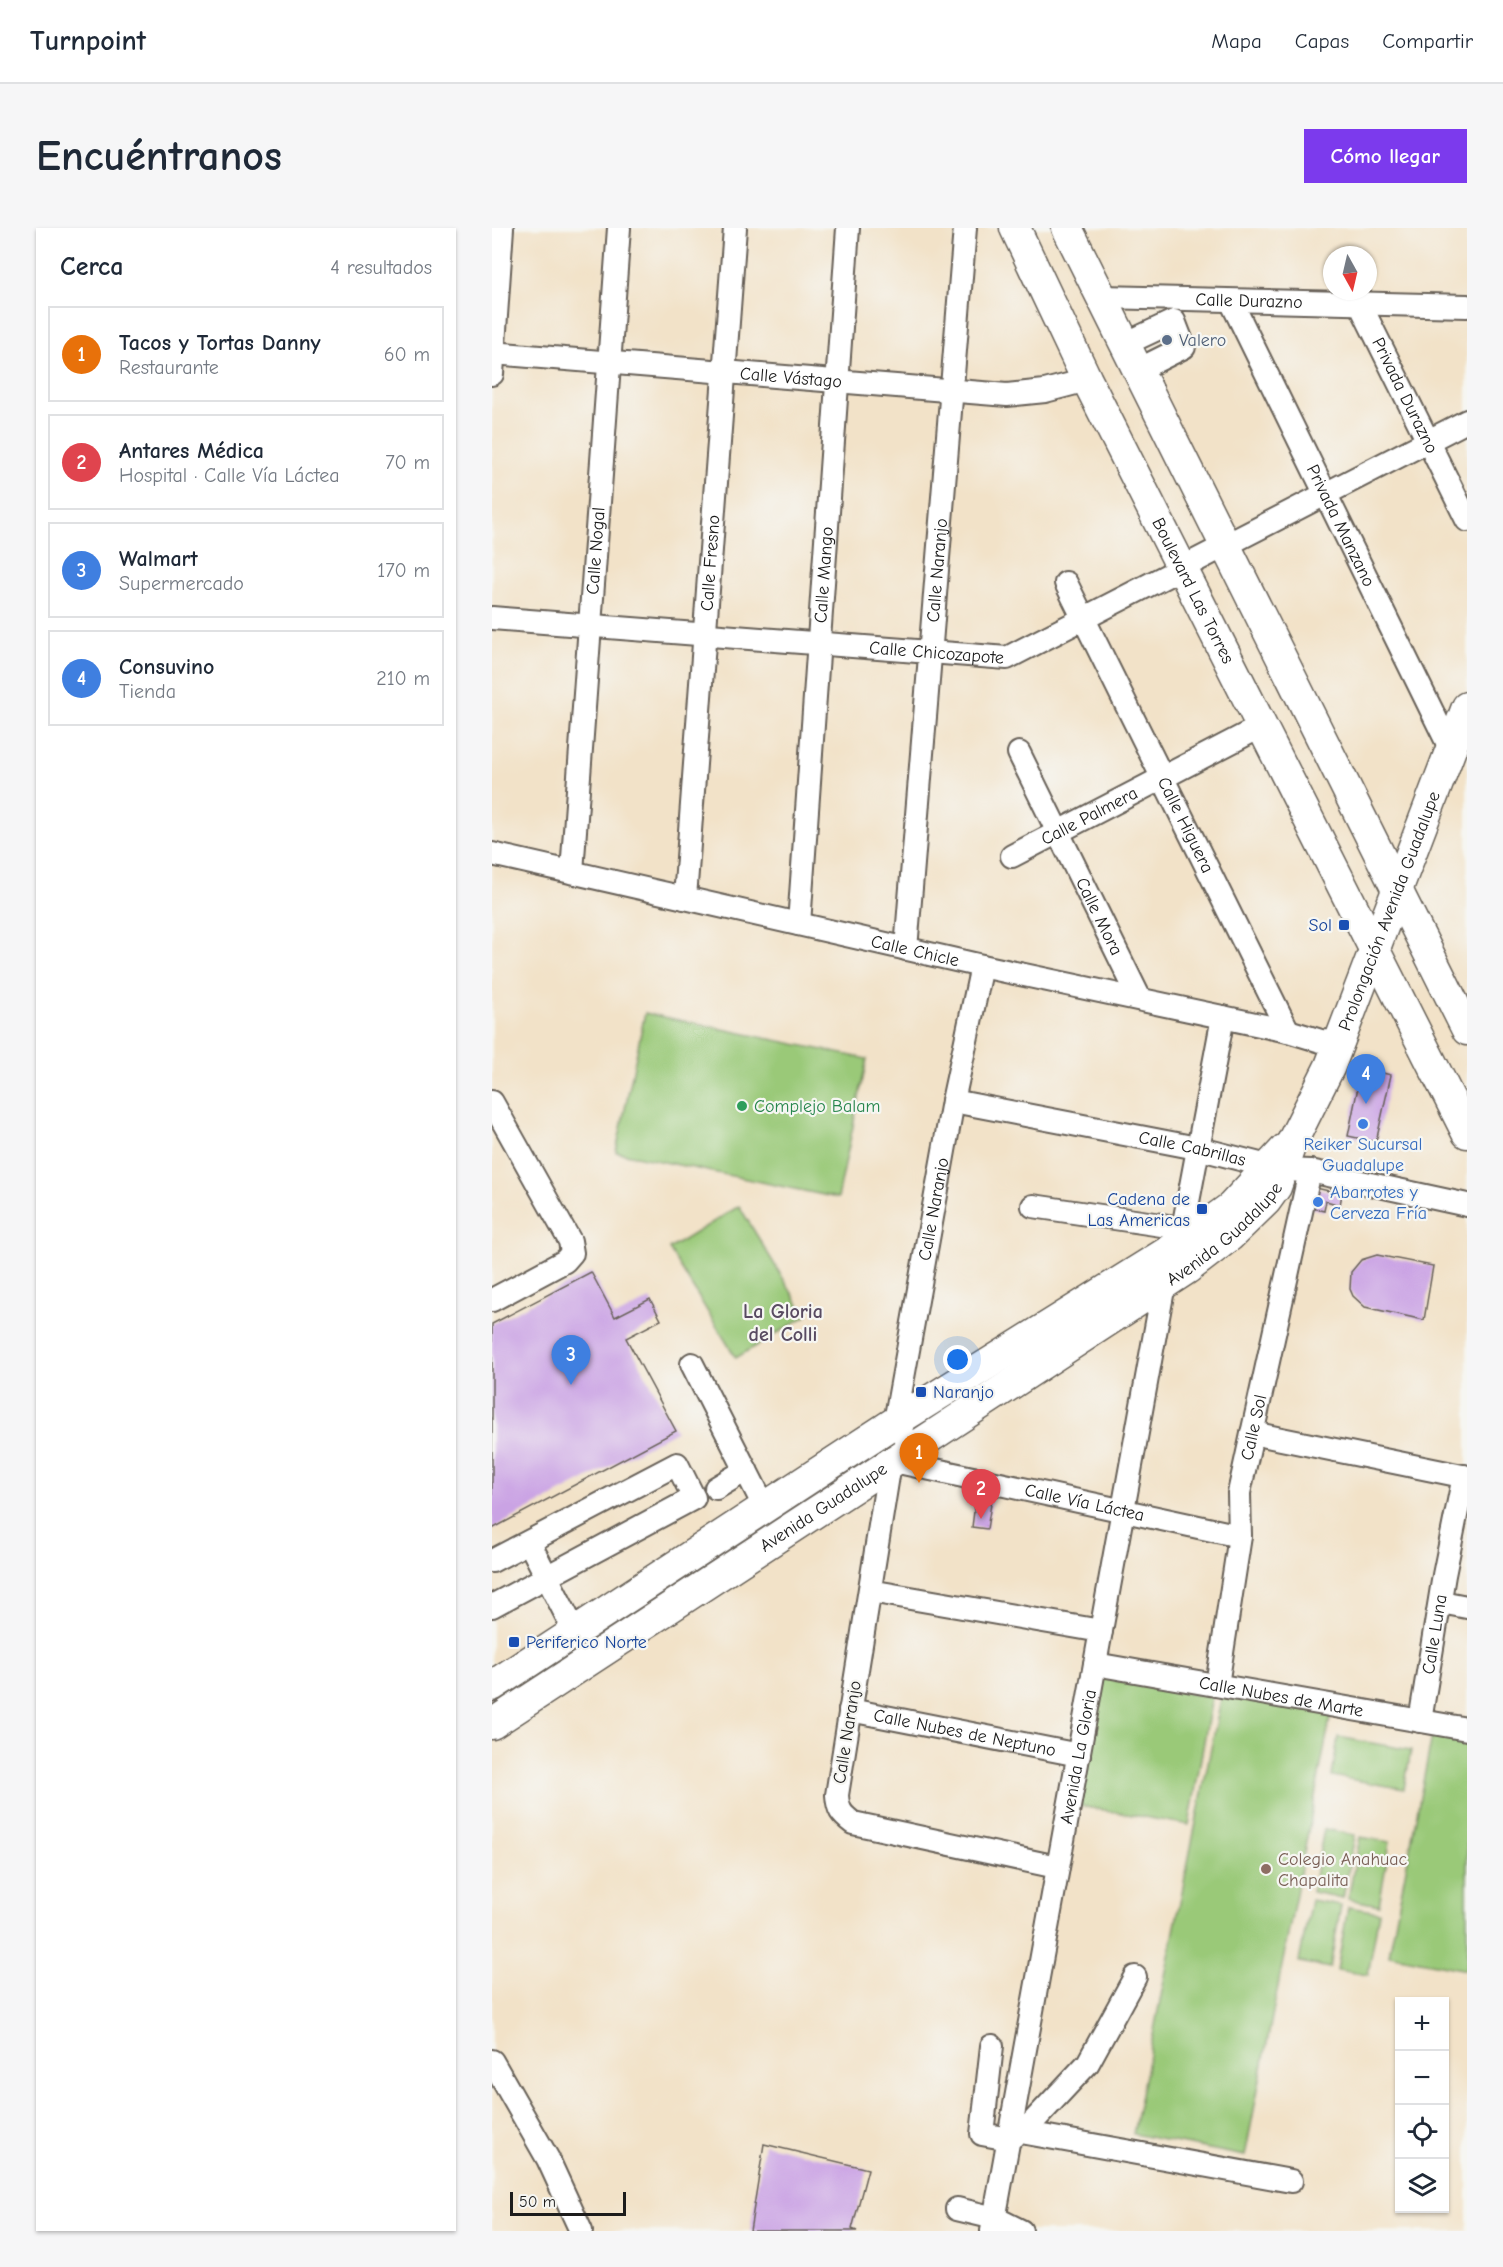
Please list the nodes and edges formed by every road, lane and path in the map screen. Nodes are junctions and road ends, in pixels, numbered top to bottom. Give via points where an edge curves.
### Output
1 (502, 228) edge
2 (619, 228) edge
3 (735, 228) edge
4 (848, 228) edge
5 (965, 228) edge
6 (1015, 228) edge
7 (1067, 228) edge
8 (1102, 297) junction
9 (1185, 299) junction
10 (1231, 301) junction
11 (1360, 304) junction
12 (1467, 306) edge
13 (1174, 321) junction
14 (1125, 344) junction
15 (492, 360) edge
16 (609, 363) junction
17 (1138, 370) junction
18 (725, 372) junction
19 (837, 380) junction
20 (1087, 380) junction
21 (951, 389) junction
22 (1467, 421) edge
23 (1428, 440) junction
24 (1325, 493) junction
25 (1467, 520) edge
26 (1226, 546) junction
27 (1182, 569) junction
28 (1066, 583) dead end
29 (492, 618) edge
30 (1084, 619) junction
31 (589, 627) junction
32 (705, 635) junction
33 (818, 644) junction
34 (930, 652) junction
35 (1467, 708) edge
36 (1262, 726) junction
37 (1451, 750) junction
38 (1019, 753) dead end
39 (1162, 777) junction
40 (1058, 832) junction
41 (492, 854) edge
42 (1012, 856) dead end
43 (572, 872) junction
44 (1397, 891) junction
45 (685, 898) junction
46 (799, 924) junction
47 (906, 949) junction
48 (1374, 950) junction
49 (982, 966) junction
50 (1140, 999) junction
51 (1223, 1017) junction
52 (1467, 1030) edge
53 (1288, 1031) junction
54 (1340, 1042) junction
55 (953, 1101) junction
56 (492, 1102) edge
57 (1467, 1133) edge
58 (1197, 1148) junction
59 (1288, 1163) junction
60 (1467, 1205) edge
61 (1033, 1206) dead end
62 (1181, 1236) junction
63 (1164, 1284) junction
64 (492, 1299) edge
65 (692, 1364) dead end
66 (895, 1422) junction
67 (1252, 1433) junction
68 (899, 1457) junction
69 (746, 1470) junction
70 (1465, 1477) edge
71 (716, 1488) dead end
72 (765, 1508) junction
73 (1123, 1510) junction
74 (1240, 1536) junction
75 (529, 1542) junction
76 (492, 1561) edge
77 (546, 1577) junction
78 (870, 1591) junction
79 (1441, 1602) junction
80 (492, 1605) edge
81 (1467, 1606) edge
82 (1101, 1631) junction
83 (575, 1632) junction
84 (1095, 1664) junction
85 (1216, 1685) junction
86 (492, 1686) edge
87 (850, 1710) junction
88 (1420, 1721) junction
89 (492, 1724) edge
90 (1467, 1729) edge
91 (1079, 1755) junction
92 (1057, 1867) junction
93 (1135, 1977) dead end
94 (992, 2046) dead end
95 (492, 2061) edge
96 (1015, 2136) junction
97 (1291, 2181) dead end
98 (957, 2209) dead end
99 (994, 2224) edge
100 (581, 2231) edge
101 (1021, 2231) edge

1 - 15 street
2 - 16 street, Calle Nogal
3 - 18 street, Calle Fresno
4 - 19 street, Calle Mango
5 - 21 street, Calle Naranjo
6 - 20 main road, Boulevard Las Torres
7 - 8 main road
8 - 9 street, Calle Durazno
8 - 14 main road
9 - 10 street, Calle Durazno
9 - 13 street
10 - 11 street, Calle Durazno
10 - 24 street, Privada Manzano
11 - 12 street, Calle Durazno
11 - 23 street, Privada Durazno
13 - 14 street
13 - 17 street via 1184,347
14 - 17 main road
15 - 16 street, Calle Vástago
16 - 18 street, Calle Vástago
16 - 31 street, Calle Nogal
17 - 26 main road
18 - 19 street, Calle Vástago
18 - 32 street, Calle Fresno
19 - 21 street, Calle Vástago
19 - 33 street, Calle Mango
20 - 21 street, Calle Vástago via 1026,395
20 - 27 main road, Boulevard Las Torres
21 - 34 street, Calle Naranjo
22 - 23 street, Calle Chicozapote
23 - 24 street, Calle Chicozapote
23 - 25 street, Privada Durazno
24 - 26 street, Calle Chicozapote
24 - 37 street, Privada Manzano
26 - 27 street, Calle Chicozapote
26 - 44 main road
27 - 30 street, Calle Chicozapote
27 - 36 main road, Boulevard Las Torres
28 - 30 street, Calle Higuera
29 - 31 street, Calle Chicozapote
30 - 34 street, Calle Chicozapote via 1007,658
30 - 39 street, Calle Higuera
31 - 32 street, Calle Chicozapote
31 - 43 street, Calle Nogal
32 - 33 street, Calle Chicozapote
32 - 45 street, Calle Fresno
33 - 34 street, Calle Chicozapote
33 - 46 street, Calle Mango
34 - 47 street, Calle Naranjo
35 - 37 main road, Prolongación Avenida Guadalupe
36 - 39 street, Calle Palmera
36 - 48 main road, Boulevard Las Torres
37 - 44 main road, Prolongación Avenida Guadalupe
38 - 40 street, Calle Mora
39 - 40 street, Calle Palmera
39 - 53 street, Calle Higuera
40 - 42 street, Calle Palmera
40 - 50 street, Calle Mora
41 - 43 street, Calle Chicle
43 - 45 street, Calle Chicle
44 - 48 main road, Prolongación Avenida Guadalupe
44 - 52 main road
45 - 46 street, Calle Chicle
46 - 47 street, Calle Chicle
47 - 49 street, Calle Chicle
48 - 54 main road, Prolongación Avenida Guadalupe
48 - 57 main road, Boulevard Las Torres
49 - 50 street, Calle Chicle
49 - 55 street, Calle Naranjo
50 - 51 street, Calle Chicle
51 - 53 street, Calle Chicle
51 - 58 street
53 - 54 street, Calle Chicle
54 - 59 main road, Prolongación Avenida Guadalupe
55 - 58 street, Calle Cabrillas
55 - 66 street, Calle Naranjo
56 - 64 street via 570,1241 572,1253 565,1261
58 - 59 street, Calle Cabrillas
58 - 62 street
59 - 60 street, Calle Cabrillas
59 - 62 main road, Avenida Guadalupe via 1231,1207
59 - 63 main road, Avenida Guadalupe via 1266,1201 1230,1236
59 - 67 street, Calle Sol
61 - 62 street
62 - 66 main road, Avenida Guadalupe
63 - 68 main road, Avenida Guadalupe
63 - 73 street, Avenida La Gloria
65 - 69 street
66 - 68 street
66 - 72 main road, Avenida Guadalupe
67 - 70 street
67 - 74 street, Calle Sol via 1239,1493
68 - 73 street, Calle Vía Láctea
68 - 78 street, Calle Naranjo
68 - 89 main road, Avenida Guadalupe
69 - 71 street
69 - 72 street
70 - 79 street, Calle Luna
72 - 83 main road, Avenida Guadalupe
73 - 74 street, Calle Vía Láctea
73 - 82 street, Avenida La Gloria
74 - 85 street, Calle Sol
75 - 76 street
75 - 77 street
75 - 77 street via 677,1464 694,1498
77 - 80 street
77 - 83 street
78 - 82 street
78 - 87 street, Calle Naranjo
79 - 81 street
79 - 88 street, Calle Luna
82 - 84 street, Avenida La Gloria
83 - 86 main road, Avenida Guadalupe
84 - 85 street, Calle Nubes de Marte
84 - 91 street, Avenida La Gloria
85 - 88 street, Calle Nubes de Marte
87 - 91 street, Calle Nubes de Neptuno
87 - 92 street, Calle Naranjo via 837,1795 841,1814 853,1823
88 - 90 street, Calle Nubes de Marte
91 - 92 street, Avenida La Gloria
92 - 96 street, Avenida La Gloria
93 - 96 street via 1088,2063
94 - 96 street via 982,2134
95 - 100 street via 548,2159
96 - 97 street
96 - 99 street, Avenida La Gloria
98 - 99 street
99 - 101 street

